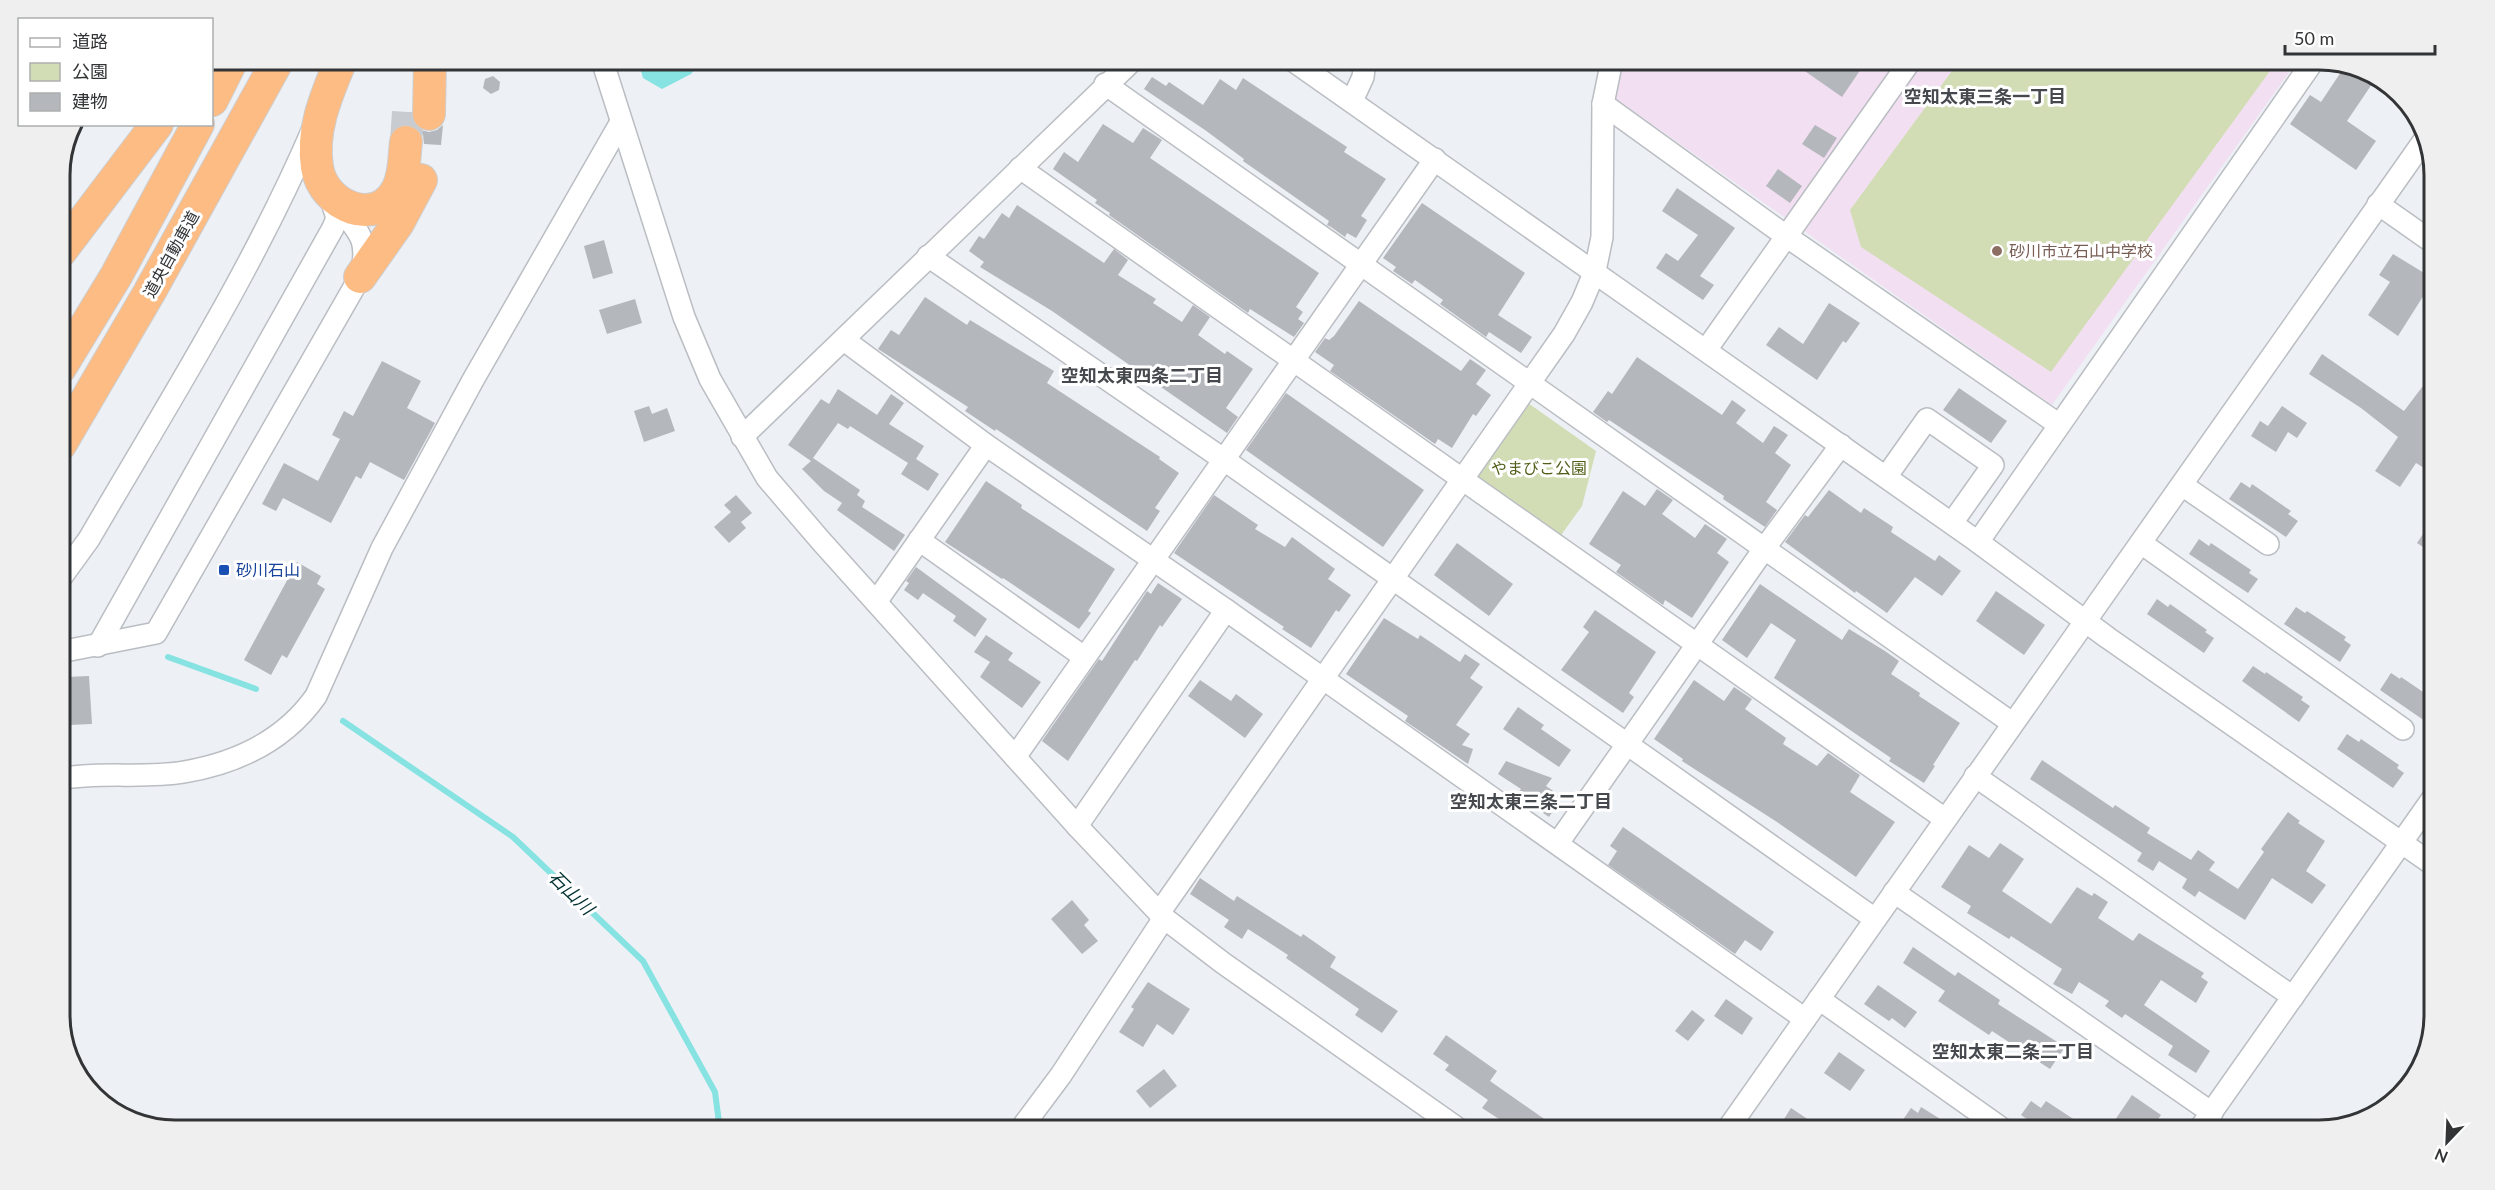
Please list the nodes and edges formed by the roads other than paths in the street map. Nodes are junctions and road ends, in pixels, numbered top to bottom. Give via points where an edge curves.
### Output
1 (227, 70) edge
2 (272, 70) edge
3 (337, 70) edge
4 (415, 70) edge
5 (428, 70) edge
6 (605, 70) edge
7 (1121, 70) edge
8 (1307, 70) edge
9 (1364, 70) edge
10 (1610, 70) edge
11 (1904, 70) edge
12 (2307, 70) edge
13 (1105, 84) junction
14 (213, 98) edge
15 (1352, 101) junction
16 (1603, 104) junction
17 (322, 105) junction
18 (621, 122) junction
19 (156, 126) edge
20 (197, 126) edge
21 (417, 128) junction
22 (2420, 145) edge
23 (1435, 159) junction
24 (1020, 168) junction
25 (329, 196) junction
26 (2378, 204) junction
27 (2424, 236) edge
28 (1786, 237) junction
29 (71, 238) edge
30 (928, 256) junction
31 (1360, 264) junction
32 (1595, 271) junction
33 (360, 277) junction
34 (844, 340) junction
35 (1706, 350) junction
36 (71, 351) edge
37 (1292, 360) junction
38 (1528, 384) junction
39 (2058, 424) junction
40 (71, 426) edge
41 (742, 437) junction
42 (986, 445) junction
43 (1840, 446) junction
44 (1223, 459) junction
45 (1886, 477) junction
46 (1461, 479) junction
47 (2182, 485) junction
48 (1952, 523) junction
49 (919, 540) junction
50 (1978, 542) junction
51 (2141, 543) junction
52 (2268, 544) dead end
53 (1764, 549) junction
54 (1153, 558) junction
55 (71, 564) edge
56 (1391, 579) junction
57 (876, 602) junction
58 (1226, 610) junction
59 (2086, 622) junction
60 (1696, 645) junction
61 (99, 646) junction
62 (71, 650) edge
63 (1084, 657) junction
64 (1323, 678) junction
65 (2012, 723) junction
66 (2403, 729) dead end
67 (1628, 745) junction
68 (1015, 757) junction
69 (1976, 776) junction
70 (71, 777) edge
71 (2424, 811) edge
72 (1945, 819) junction
73 (1077, 826) junction
74 (1558, 843) junction
75 (2402, 843) junction
76 (2424, 858) edge
77 (1894, 892) junction
78 (1161, 915) junction
79 (1875, 919) junction
80 (2293, 997) junction
81 (1819, 999) junction
82 (1805, 1019) junction
83 (2212, 1113) junction
84 (1027, 1120) edge
85 (1446, 1120) edge
86 (1734, 1120) edge
87 (1990, 1120) edge
88 (2207, 1120) edge

1 - 14 highway
2 - 40 highway, 道央自動車道
3 - 17 highway
4 - 21 highway
5 - 21 highway
6 - 18 street
7 - 13 street
8 - 15 street
9 - 15 street
10 - 16 street
11 - 28 street
12 - 39 street
13 - 24 street
13 - 31 street
15 - 23 street
16 - 28 street
16 - 32 street via 1602,237
17 - 25 highway via 317,169
17 - 55 street via 291,179 240,279
18 - 41 street via 684,317 710,379
18 - 70 street via 473,380 394,527 316,696 302,715 276,737 242,757 184,772
19 - 29 highway
20 - 36 highway
21 - 25 highway via 398,188 391,198 365,210 341,204
21 - 33 highway via 422,177 398,223
22 - 26 street
23 - 31 street
23 - 32 street
24 - 30 street
24 - 37 street
25 - 33 street via 365,247
25 - 61 street via 337,218 333,228
26 - 27 street
26 - 47 street
28 - 35 street
28 - 39 street
30 - 34 street
30 - 44 street
31 - 37 street
31 - 38 street
32 - 35 street
32 - 38 street via 1564,334
33 - 61 street via 156,633
34 - 41 street
34 - 42 street
35 - 43 street
37 - 44 street
37 - 46 street
38 - 46 street
38 - 53 street
39 - 50 street
41 - 57 street via 768,478
42 - 49 street
42 - 54 street
43 - 45 street
43 - 53 street
44 - 54 street
44 - 56 street
45 - 48 street
45 - 48 street via 1927,419 1993,465
46 - 56 street
46 - 60 street
47 - 51 street
47 - 52 street
48 - 50 street
49 - 57 street
49 - 63 street
50 - 59 street
51 - 59 street
51 - 66 street
53 - 60 street
53 - 65 street
54 - 58 street
54 - 63 street
56 - 64 street
56 - 67 street
57 - 68 street
58 - 64 street
58 - 73 street
59 - 65 street
59 - 75 street
60 - 67 street
60 - 72 street
61 - 62 street
63 - 68 street
64 - 74 street
64 - 78 street
65 - 69 street
67 - 74 street
67 - 79 street
68 - 73 street
69 - 72 street
69 - 80 street
71 - 75 street
72 - 77 street
73 - 78 street
74 - 82 street
75 - 76 street
75 - 80 street
77 - 79 street
77 - 83 street
78 - 84 street via 1061,1075
78 - 85 street
79 - 81 street
80 - 83 street
81 - 82 street
81 - 87 street
82 - 86 street
83 - 88 street

